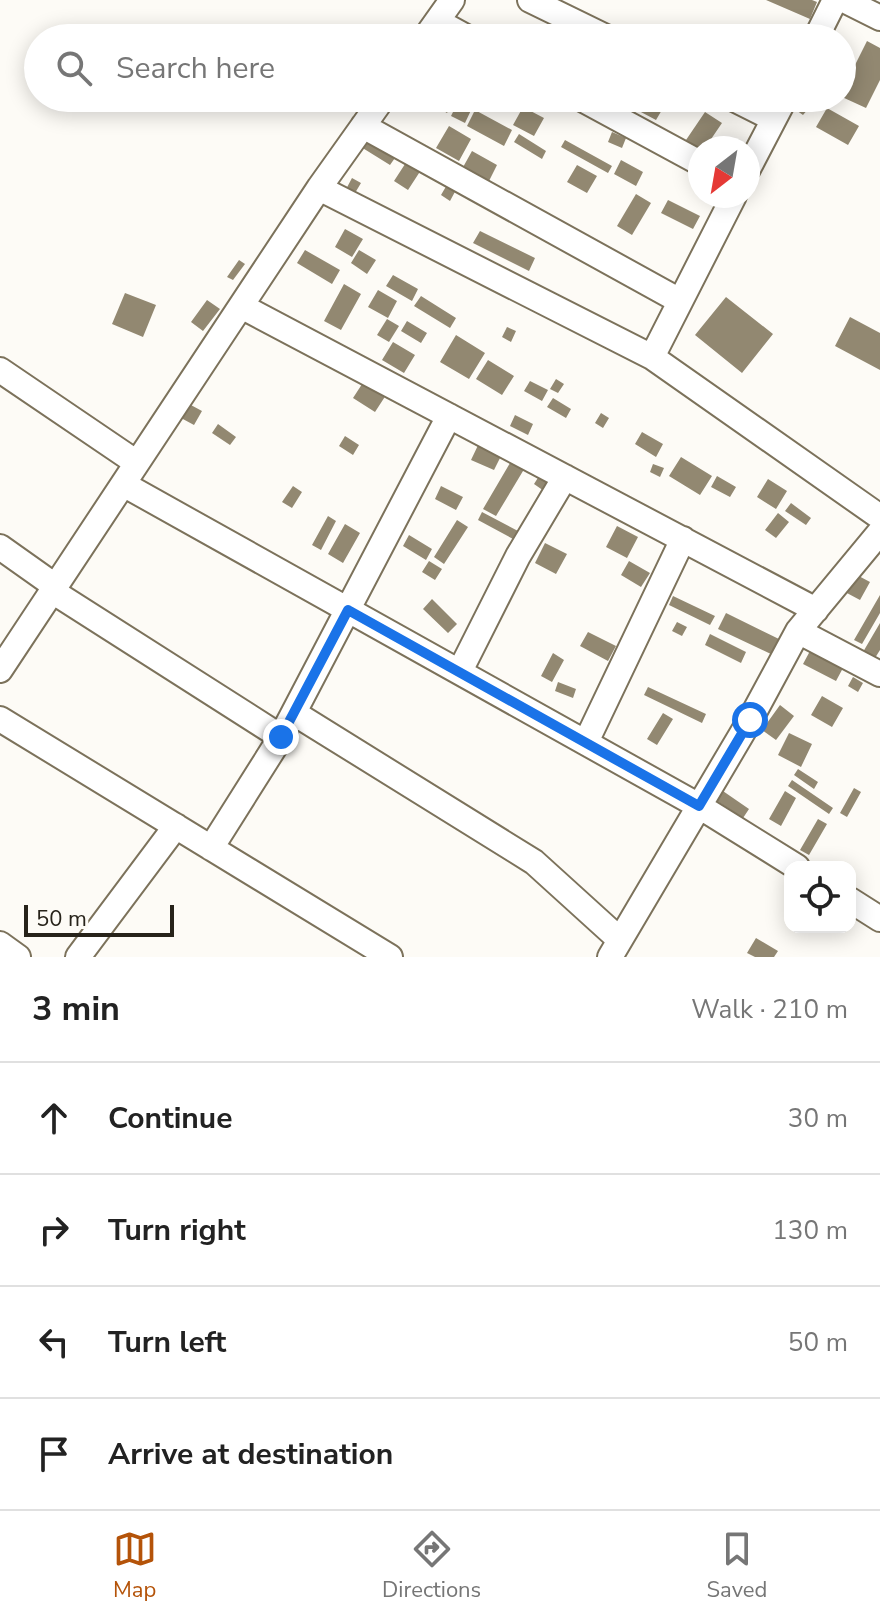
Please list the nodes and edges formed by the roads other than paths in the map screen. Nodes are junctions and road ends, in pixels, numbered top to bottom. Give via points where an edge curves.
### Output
1 (452, 0) edge
2 (530, 0) edge
3 (835, 0) edge
4 (844, 0) edge
5 (880, 18) edge
6 (435, 24) edge
7 (579, 24) edge
8 (823, 24) edge
9 (373, 112) edge
10 (606, 112) edge
11 (778, 112) edge
12 (363, 126) junction
13 (760, 146) edge
14 (688, 156) edge
15 (319, 188) junction
16 (728, 208) edge
17 (680, 301) junction
18 (241, 306) junction
19 (652, 357) junction
20 (0, 370) edge
21 (449, 416) junction
22 (130, 474) junction
23 (565, 477) junction
24 (880, 517) edge
25 (880, 532) edge
26 (683, 539) junction
27 (0, 547) edge
28 (54, 588) junction
29 (348, 610) junction
30 (816, 610) junction
31 (798, 631) junction
32 (0, 670) edge
33 (460, 671) junction
34 (880, 674) edge
35 (294, 713) junction
36 (0, 719) edge
37 (281, 737) junction
38 (586, 742) junction
39 (699, 806) junction
40 (176, 826) junction
41 (211, 848) junction
42 (787, 861) edge
43 (0, 944) edge
44 (615, 949) edge
45 (18, 957) edge
46 (78, 957) edge
47 (390, 957) edge

1 - 6 street
2 - 7 street
3 - 8 street
4 - 5 street
9 - 12 street
10 - 14 street
11 - 13 street
12 - 15 street
12 - 17 street
15 - 18 street
15 - 19 street
16 - 17 street
17 - 19 street
18 - 21 street
18 - 22 street
19 - 24 street
20 - 22 street
21 - 23 street
21 - 29 street
22 - 28 street
22 - 29 street
23 - 26 street
23 - 33 street
25 - 30 street
26 - 30 street
26 - 38 street
27 - 28 street
28 - 32 street
28 - 37 street
29 - 33 street
29 - 35 street
30 - 31 street
31 - 34 street
31 - 39 street
33 - 38 street
35 - 37 street
35 - 44 street via 534,862
36 - 40 street
37 - 41 street
38 - 39 street
39 - 42 street
39 - 44 street
40 - 41 street
40 - 46 street
41 - 47 street
43 - 45 street

